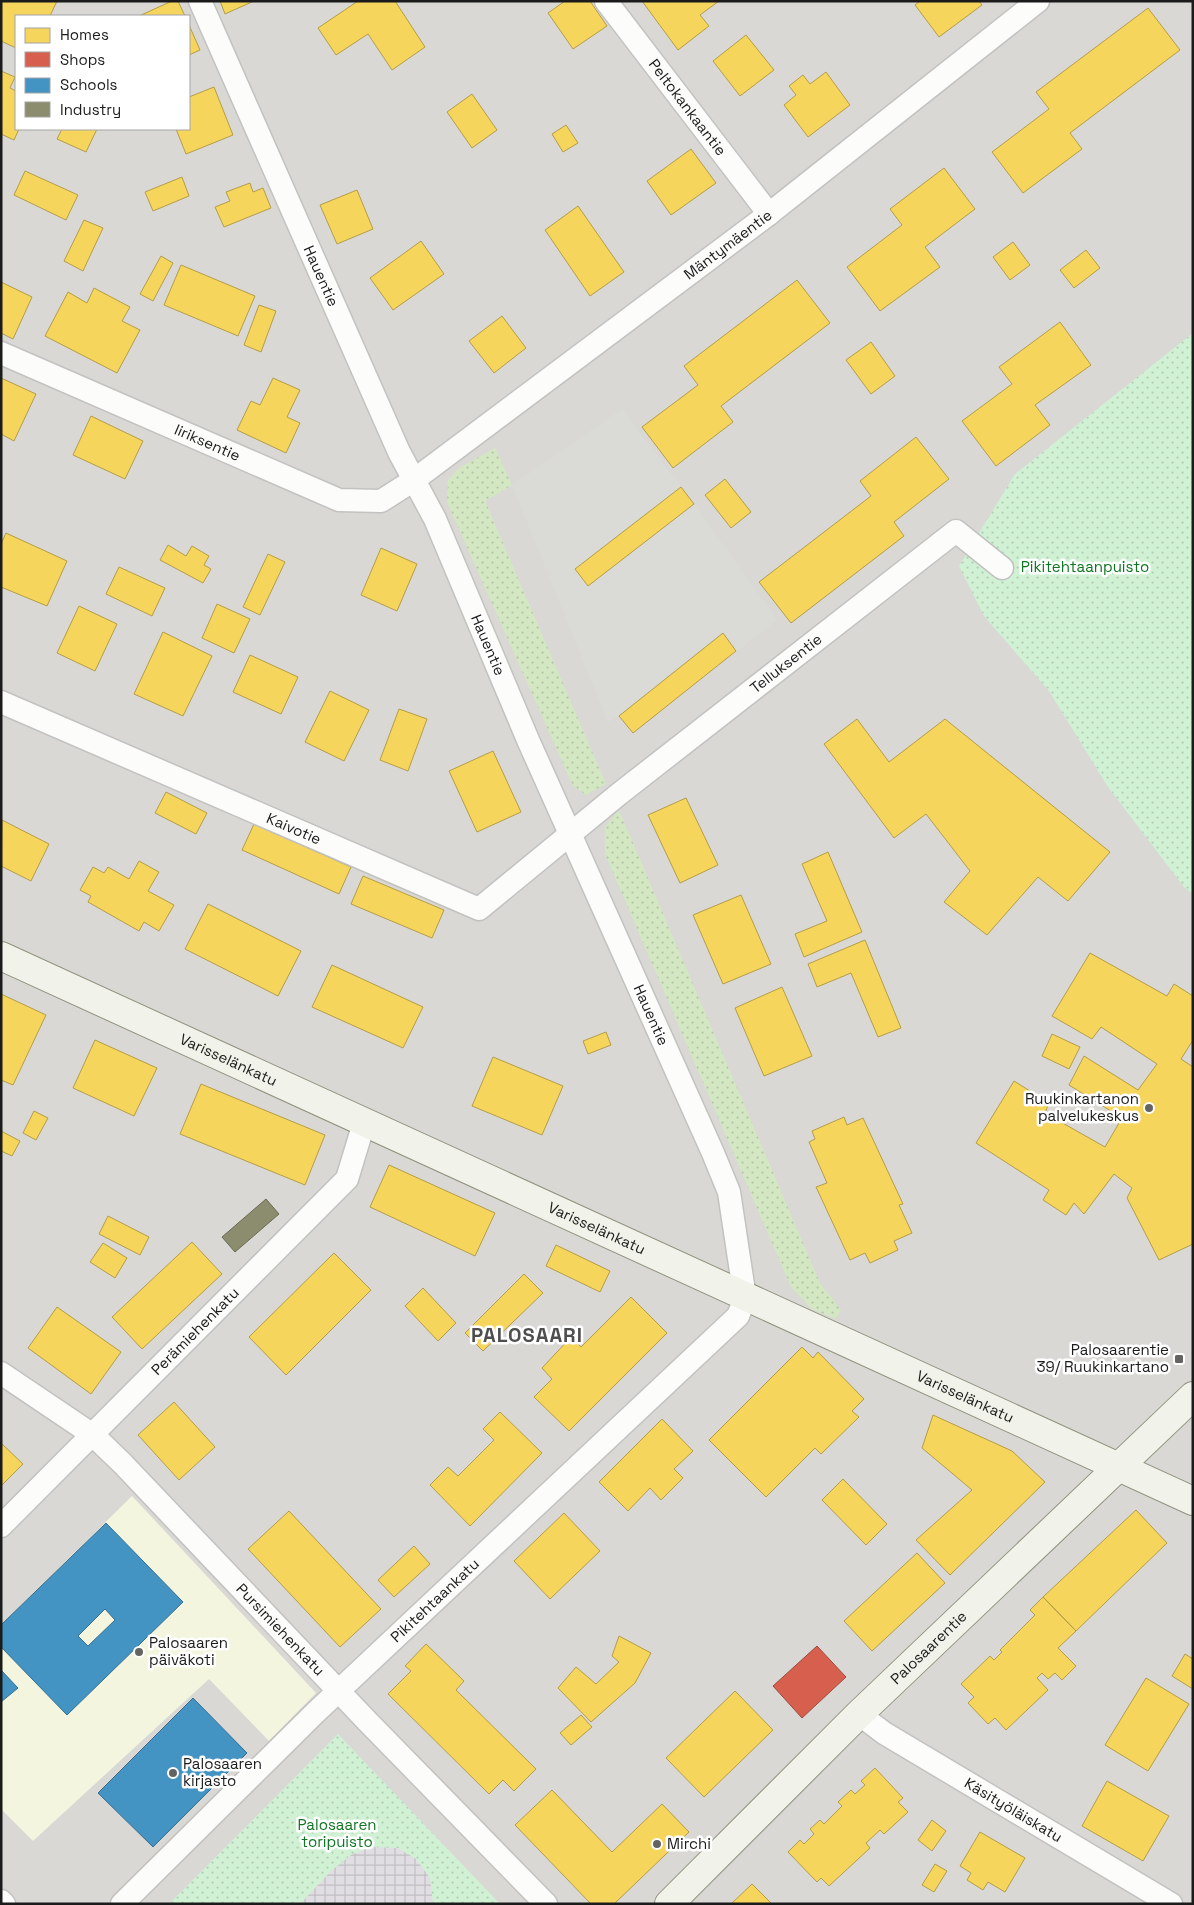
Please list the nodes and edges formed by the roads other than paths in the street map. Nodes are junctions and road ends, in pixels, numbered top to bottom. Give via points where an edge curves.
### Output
1 (200, 1) edge
2 (606, 1) edge
3 (1023, 6) edge
4 (769, 214) junction
5 (1, 353) edge
6 (414, 480) junction
7 (1002, 568) dead end
8 (1, 702) edge
9 (571, 835) junction
10 (1, 956) edge
11 (364, 1122) junction
12 (745, 1298) junction
13 (1, 1372) edge
14 (1193, 1396) edge
15 (93, 1435) junction
16 (1121, 1467) junction
17 (1193, 1502) edge
18 (1, 1526) edge
19 (339, 1691) junction
20 (859, 1714) junction
21 (1, 1900) edge
22 (4, 1904) edge
23 (122, 1904) edge
24 (546, 1904) edge
25 (669, 1904) edge
26 (1172, 1904) edge

1 - 6 street, Hauentie
2 - 4 street, Peltokankaantie
3 - 4 street, Mäntymäentie
4 - 6 street, Mäntymäentie
5 - 6 street, Iiriksentie via 339,500 381,501
6 - 9 street, Hauentie via 435,519
7 - 9 street, Telluksentie via 956,531
8 - 9 street, Kaivotie via 480,908
9 - 12 street, Hauentie via 729,1192
10 - 11 street, Varisselänkatu
11 - 12 street, Varisselänkatu
11 - 15 street, Perämiehenkatu via 347,1179
12 - 16 street, Varisselänkatu
12 - 19 street, Pikitehtaankatu via 738,1316
13 - 15 street, Pursimiehenkatu
14 - 16 street, Palosaarentie
15 - 18 street, Perämiehenkatu
15 - 19 street, Pursimiehenkatu
16 - 17 street, Varisselänkatu
16 - 20 street, Palosaarentie
19 - 23 street, Pikitehtaankatu
19 - 24 street, Pursimiehenkatu
20 - 25 street, Palosaarentie
20 - 26 street, Käsityöläiskatu via 884,1733
21 - 22 street

